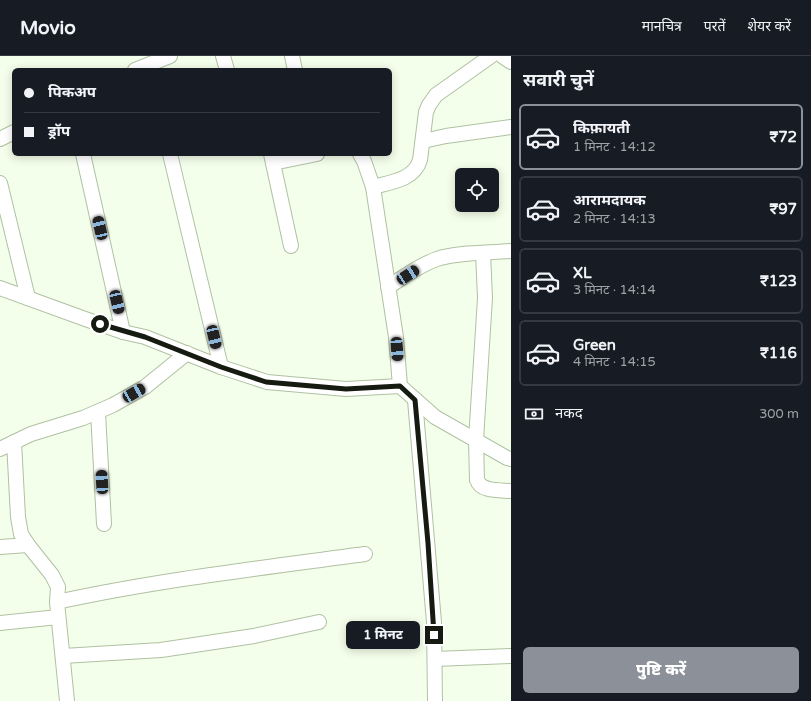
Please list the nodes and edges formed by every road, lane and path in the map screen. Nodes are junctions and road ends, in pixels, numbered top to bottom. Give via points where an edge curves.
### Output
1 (170, 56) edge
2 (223, 56) edge
3 (292, 56) edge
4 (491, 56) edge
5 (502, 56) edge
6 (511, 62) edge
7 (148, 67) edge
8 (226, 68) edge
9 (295, 68) edge
10 (511, 127) edge
11 (12, 133) edge
12 (0, 139) edge
13 (423, 141) junction
14 (83, 156) edge
15 (174, 156) edge
16 (299, 156) edge
17 (361, 156) edge
18 (272, 159) edge
19 (0, 183) edge
20 (372, 187) junction
21 (291, 246) dead end
22 (511, 251) edge
23 (483, 253) junction
24 (388, 287) junction
25 (0, 288) edge
26 (28, 298) junction
27 (123, 332) junction
28 (187, 353) junction
29 (221, 367) junction
30 (400, 386) junction
31 (415, 400) junction
32 (98, 412) junction
33 (476, 440) junction
34 (14, 442) junction
35 (0, 449) edge
36 (511, 459) edge
37 (511, 491) edge
38 (104, 524) dead end
39 (28, 545) junction
40 (0, 547) edge
41 (365, 554) dead end
42 (57, 602) junction
43 (58, 616) junction
44 (319, 622) dead end
45 (0, 623) edge
46 (63, 656) junction
47 (511, 656) edge
48 (434, 659) junction
49 (67, 701) edge
50 (436, 701) edge

1 - 7 street
2 - 8 street
3 - 9 street
4 - 13 street via 436,95 426,112
5 - 6 street
10 - 13 street
11 - 12 street
13 - 20 street via 418,167 414,172 404,179
14 - 27 street
15 - 29 street
16 - 18 street
17 - 20 street
18 - 21 street
19 - 26 street
20 - 24 street
22 - 23 street
23 - 24 street via 435,260 417,268
23 - 33 street via 485,298
24 - 30 street
25 - 26 street
26 - 27 street
27 - 28 street via 145,337
28 - 29 street
28 - 32 street via 145,387
29 - 30 street via 266,382 291,385 346,389
30 - 31 street
31 - 33 street via 435,417
31 - 48 street via 434,622
32 - 34 street
32 - 38 street
33 - 36 street
33 - 37 street via 478,484 492,490
34 - 35 street
34 - 39 street via 18,517 21,534
39 - 40 street
39 - 42 street via 52,575 58,587
41 - 42 street via 178,581
42 - 43 street
43 - 45 street
43 - 46 street
44 - 46 street via 254,636 161,650
46 - 49 street
47 - 48 street
48 - 50 street

